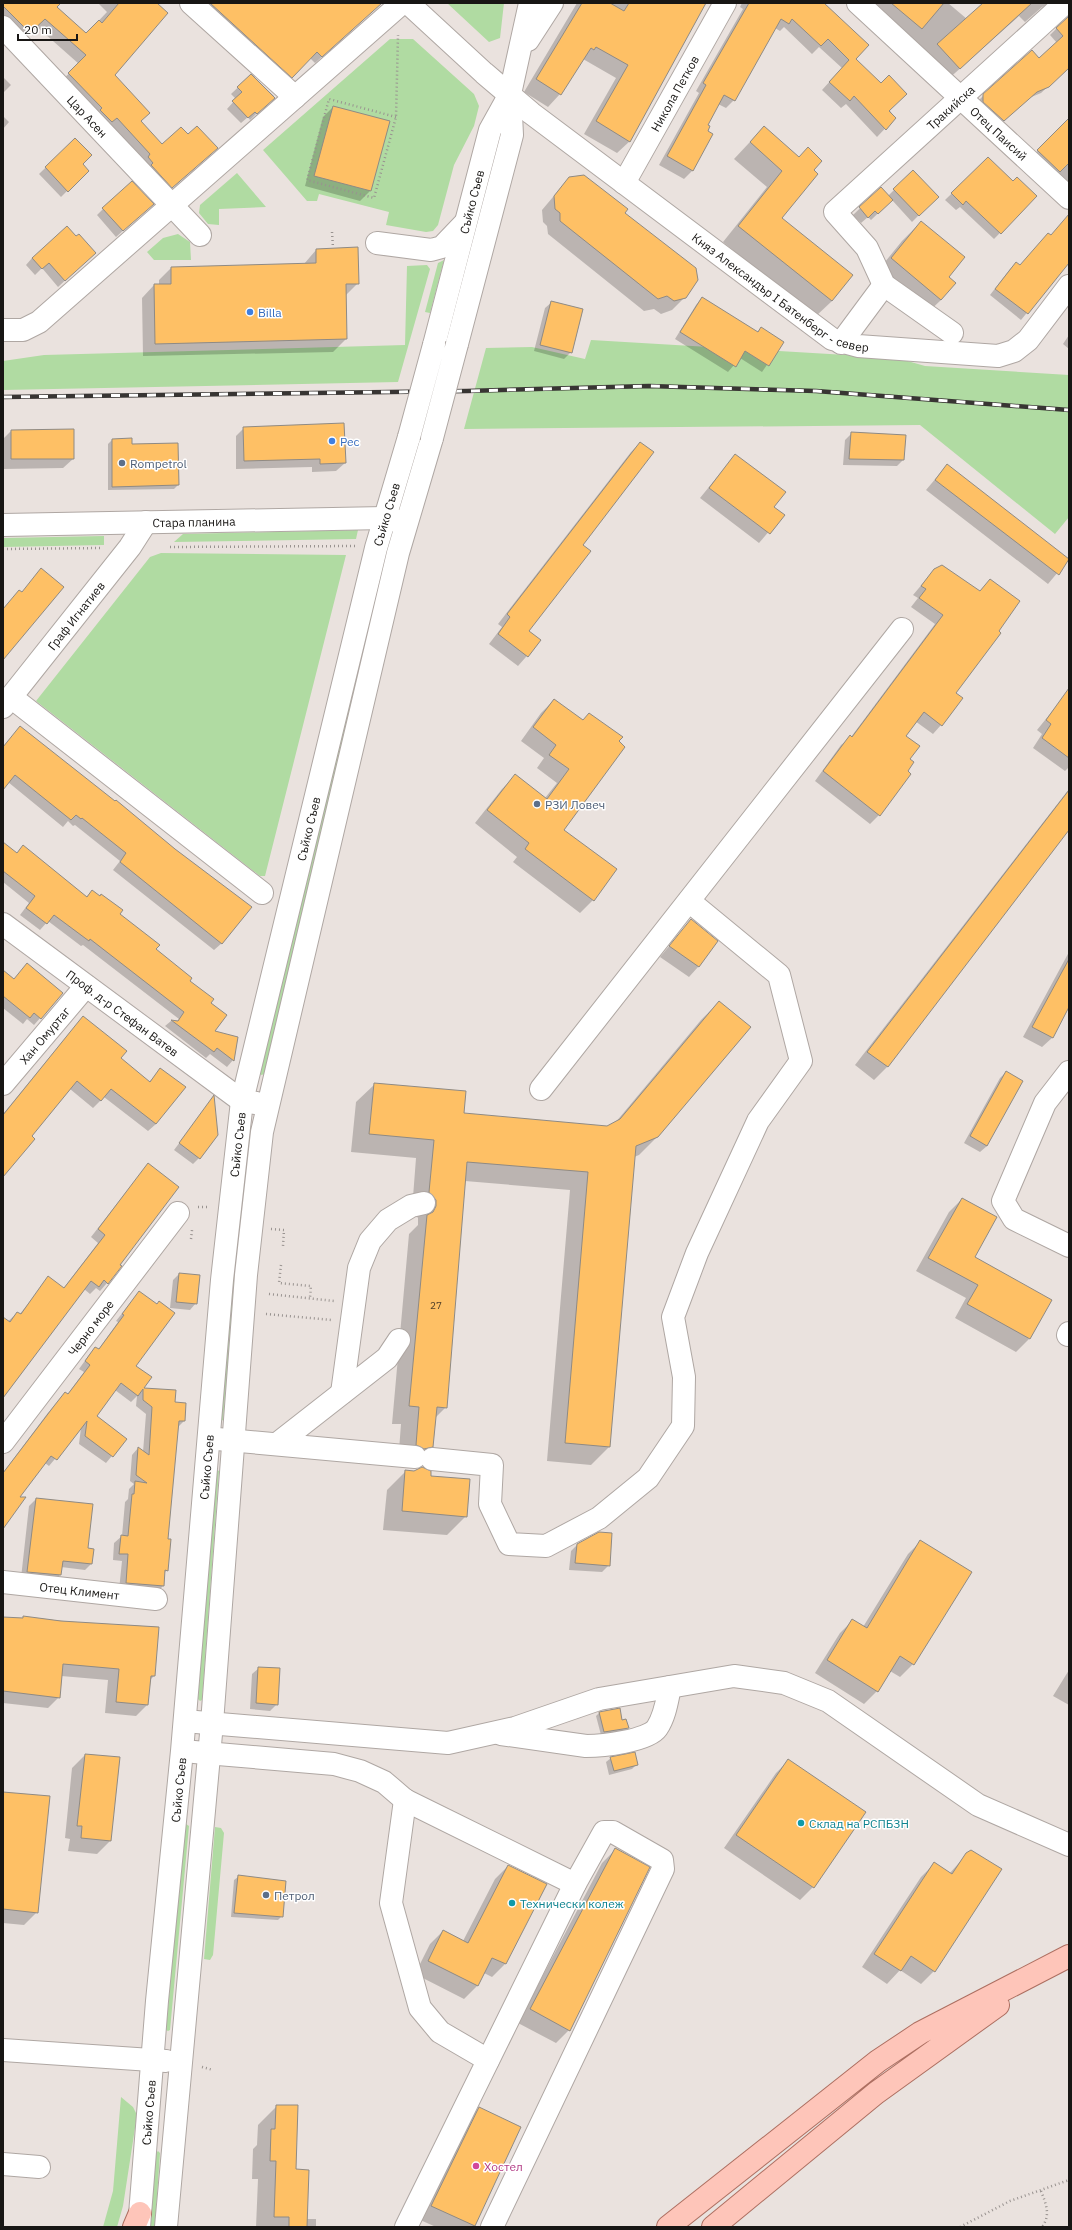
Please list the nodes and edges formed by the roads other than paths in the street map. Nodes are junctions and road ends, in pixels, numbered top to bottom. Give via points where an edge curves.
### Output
1 (191, 3) edge
2 (402, 3) edge
3 (408, 3) edge
4 (530, 3) edge
5 (552, 3) edge
6 (725, 3) edge
7 (858, 3) edge
8 (1065, 3) edge
9 (3, 27) edge
10 (519, 52) junction
11 (510, 94) junction
12 (961, 97) junction
13 (296, 98) junction
14 (624, 183) junction
15 (1069, 198) edge
16 (172, 206) junction
17 (466, 222) junction
18 (200, 235) dead end
19 (377, 243) dead end
20 (884, 285) junction
21 (1069, 286) edge
22 (3, 330) edge
23 (952, 332) dead end
24 (841, 343) junction
25 (385, 518) junction
26 (146, 522) junction
27 (407, 523) junction
28 (3, 525) edge
29 (902, 629) dead end
30 (7, 702) edge
31 (262, 894) dead end
32 (689, 901) junction
33 (3, 924) edge
34 (86, 986) junction
35 (1069, 1072) edge
36 (3, 1084) edge
37 (541, 1089) dead end
38 (242, 1101) junction
39 (266, 1105) junction
40 (424, 1203) dead end
41 (178, 1213) dead end
42 (1069, 1246) edge
43 (400, 1340) dead end
44 (342, 1393) junction
45 (207, 1438) junction
46 (232, 1440) junction
47 (3, 1442) edge
48 (277, 1444) junction
49 (3, 1582) edge
50 (156, 1599) dead end
51 (670, 1687) junction
52 (185, 1721) junction
53 (212, 1723) junction
54 (492, 1733) junction
55 (182, 1751) junction
56 (208, 1753) junction
57 (405, 1800) junction
58 (1069, 1845) edge
59 (575, 1884) junction
60 (1063, 1959) edge
61 (3, 2050) edge
62 (152, 2060) junction
63 (488, 2060) junction
64 (190, 2064) junction
65 (876, 2093) junction
66 (3, 2164) edge
67 (39, 2167) dead end
68 (137, 2222) edge
69 (166, 2227) edge
70 (406, 2227) edge
71 (492, 2227) edge
72 (668, 2227) edge
73 (713, 2227) edge
74 (723, 2227) edge

1 - 13 street
2 - 13 street
3 - 11 street, Княз Александър I Батенберг - север
4 - 10 street, Съйко Съев
5 - 10 street
6 - 14 street, Никола Петков
7 - 12 street, Отец Паисий
8 - 12 street, Тракийска
9 - 16 street, Цар Асен
10 - 11 street, Съйко Съев
11 - 14 street, Княз Александър I Батенберг - север
11 - 17 street, Съйко Съев via 490,130
11 - 27 street, Съйко Съев, bridge via 512,135
12 - 15 street, Отец Паисий
12 - 20 street, Тракийска via 835,212 867,248
13 - 16 street
14 - 24 street, Княз Александър I Батенберг - север via 824,334
16 - 18 street, Цар Асен
16 - 22 street via 39,322 22,330
17 - 19 street via 442,247 432,250
17 - 25 street, Съйко Съев, bridge
20 - 23 street
20 - 24 street
21 - 24 street, Княз Александър I Батенберг - север via 1028,340 1014,351 998,356
25 - 26 street, Стара планина
25 - 27 street, Стара планина
25 - 38 street, Съйко Съев
26 - 28 street, Стара планина
26 - 30 street, Граф Игнатиев via 130,548
27 - 39 street, Съйко Съев
29 - 32 street
30 - 31 street
32 - 37 street
32 - 48 street via 779,975 801,1061 758,1121 697,1253 672,1317 684,1377 683,1426 648,1478 599,1518 546,1546 509,1544 490,1504 492,1465
33 - 34 street, Проф. д-р Стефан Ватев
34 - 36 street, Хан Омуртаг
34 - 38 street, Проф. д-р Стефан Ватев
35 - 42 street via 1045,1104 1003,1201 1014,1219
38 - 39 street
38 - 45 street, Съйко Съев
39 - 46 street, Съйко Съев via 251,1218
40 - 44 street via 411,1206 388,1220 370,1241 359,1268
41 - 47 street, Черно море
43 - 44 street via 387,1358
44 - 48 street
45 - 46 street
45 - 52 street, Съйко Съев
46 - 48 street
46 - 53 street, Съйко Съев
49 - 50 street, Отец Климент
51 - 54 street via 599,1699 515,1728
51 - 54 street via 665,1710 656,1729 642,1737 599,1746 586,1746
51 - 58 street via 734,1676 784,1683 828,1701 978,1805
52 - 53 street
52 - 55 street, Съйко Съев
53 - 54 street via 448,1742
53 - 56 street, Съйко Съев
55 - 56 street
55 - 62 street, Съйко Съев
56 - 57 street via 334,1764 360,1771 384,1782
56 - 64 street, Съйко Съев
57 - 59 street
57 - 63 street via 391,1903 420,2008 440,2032
59 - 63 street
59 - 71 street via 604,1832 613,1832 662,1860 663,1869
60 - 65 main road
60 - 72 main road via 920,2033 878,2061
61 - 62 street
62 - 64 street
62 - 68 street, Съйко Съев
63 - 70 street
64 - 69 street, Съйко Съев
65 - 73 main road
65 - 74 main road
66 - 67 street

